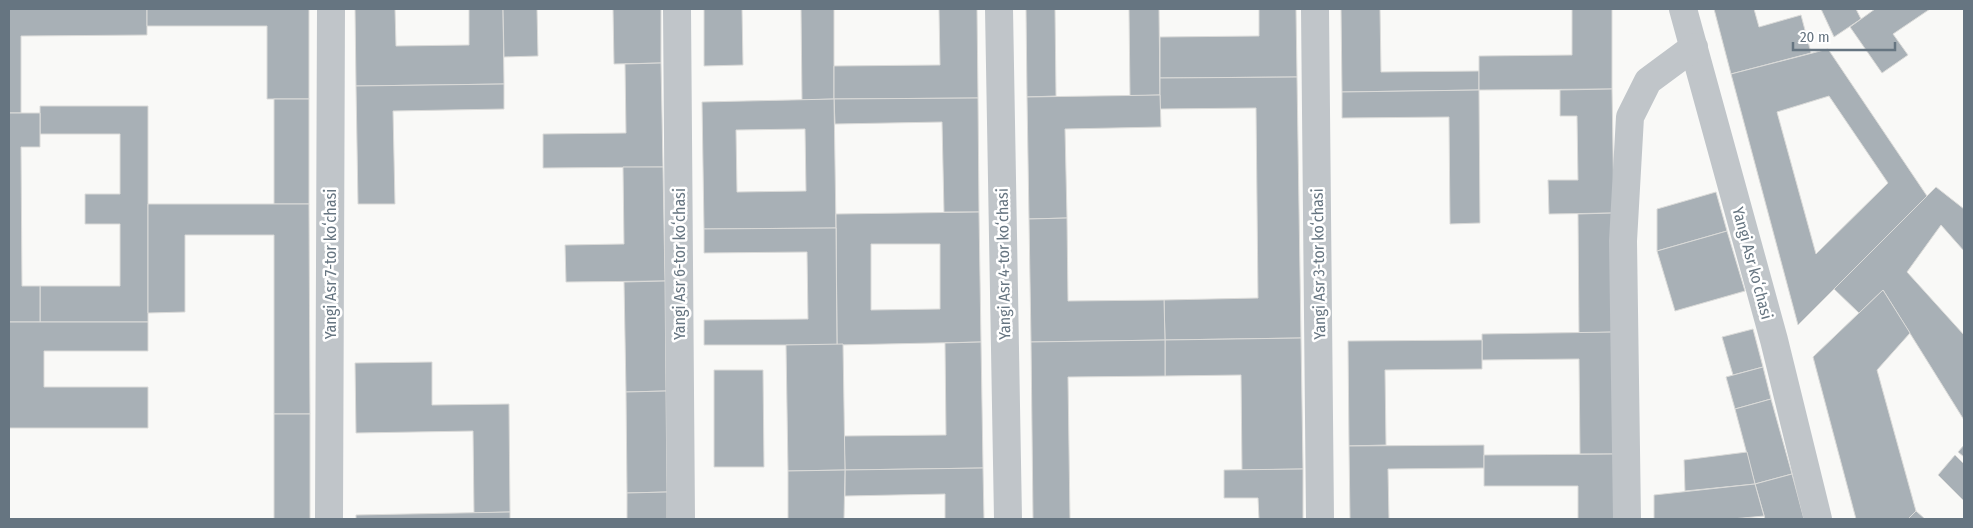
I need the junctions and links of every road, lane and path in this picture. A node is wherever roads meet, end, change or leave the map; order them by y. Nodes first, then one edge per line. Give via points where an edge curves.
1 (331, 9) edge
2 (678, 9) edge
3 (999, 9) edge
4 (1315, 9) edge
5 (1683, 9) edge
6 (1694, 47) junction
7 (329, 519) edge
8 (681, 519) edge
9 (1008, 519) edge
10 (1320, 519) edge
11 (1627, 519) edge
12 (1818, 519) edge

1 - 7 street, Yangi Asr 7-tor koʻchasi
2 - 8 street, Yangi Asr 6-tor koʻchasi
3 - 9 street, Yangi Asr 4-tor koʻchasi
4 - 10 street, Yangi Asr 3-tor koʻchasi
5 - 6 street, Yangi Asr koʻchasi
6 - 11 street via 1648,81 1630,117 1623,240
6 - 12 street, Yangi Asr koʻchasi via 1774,340

